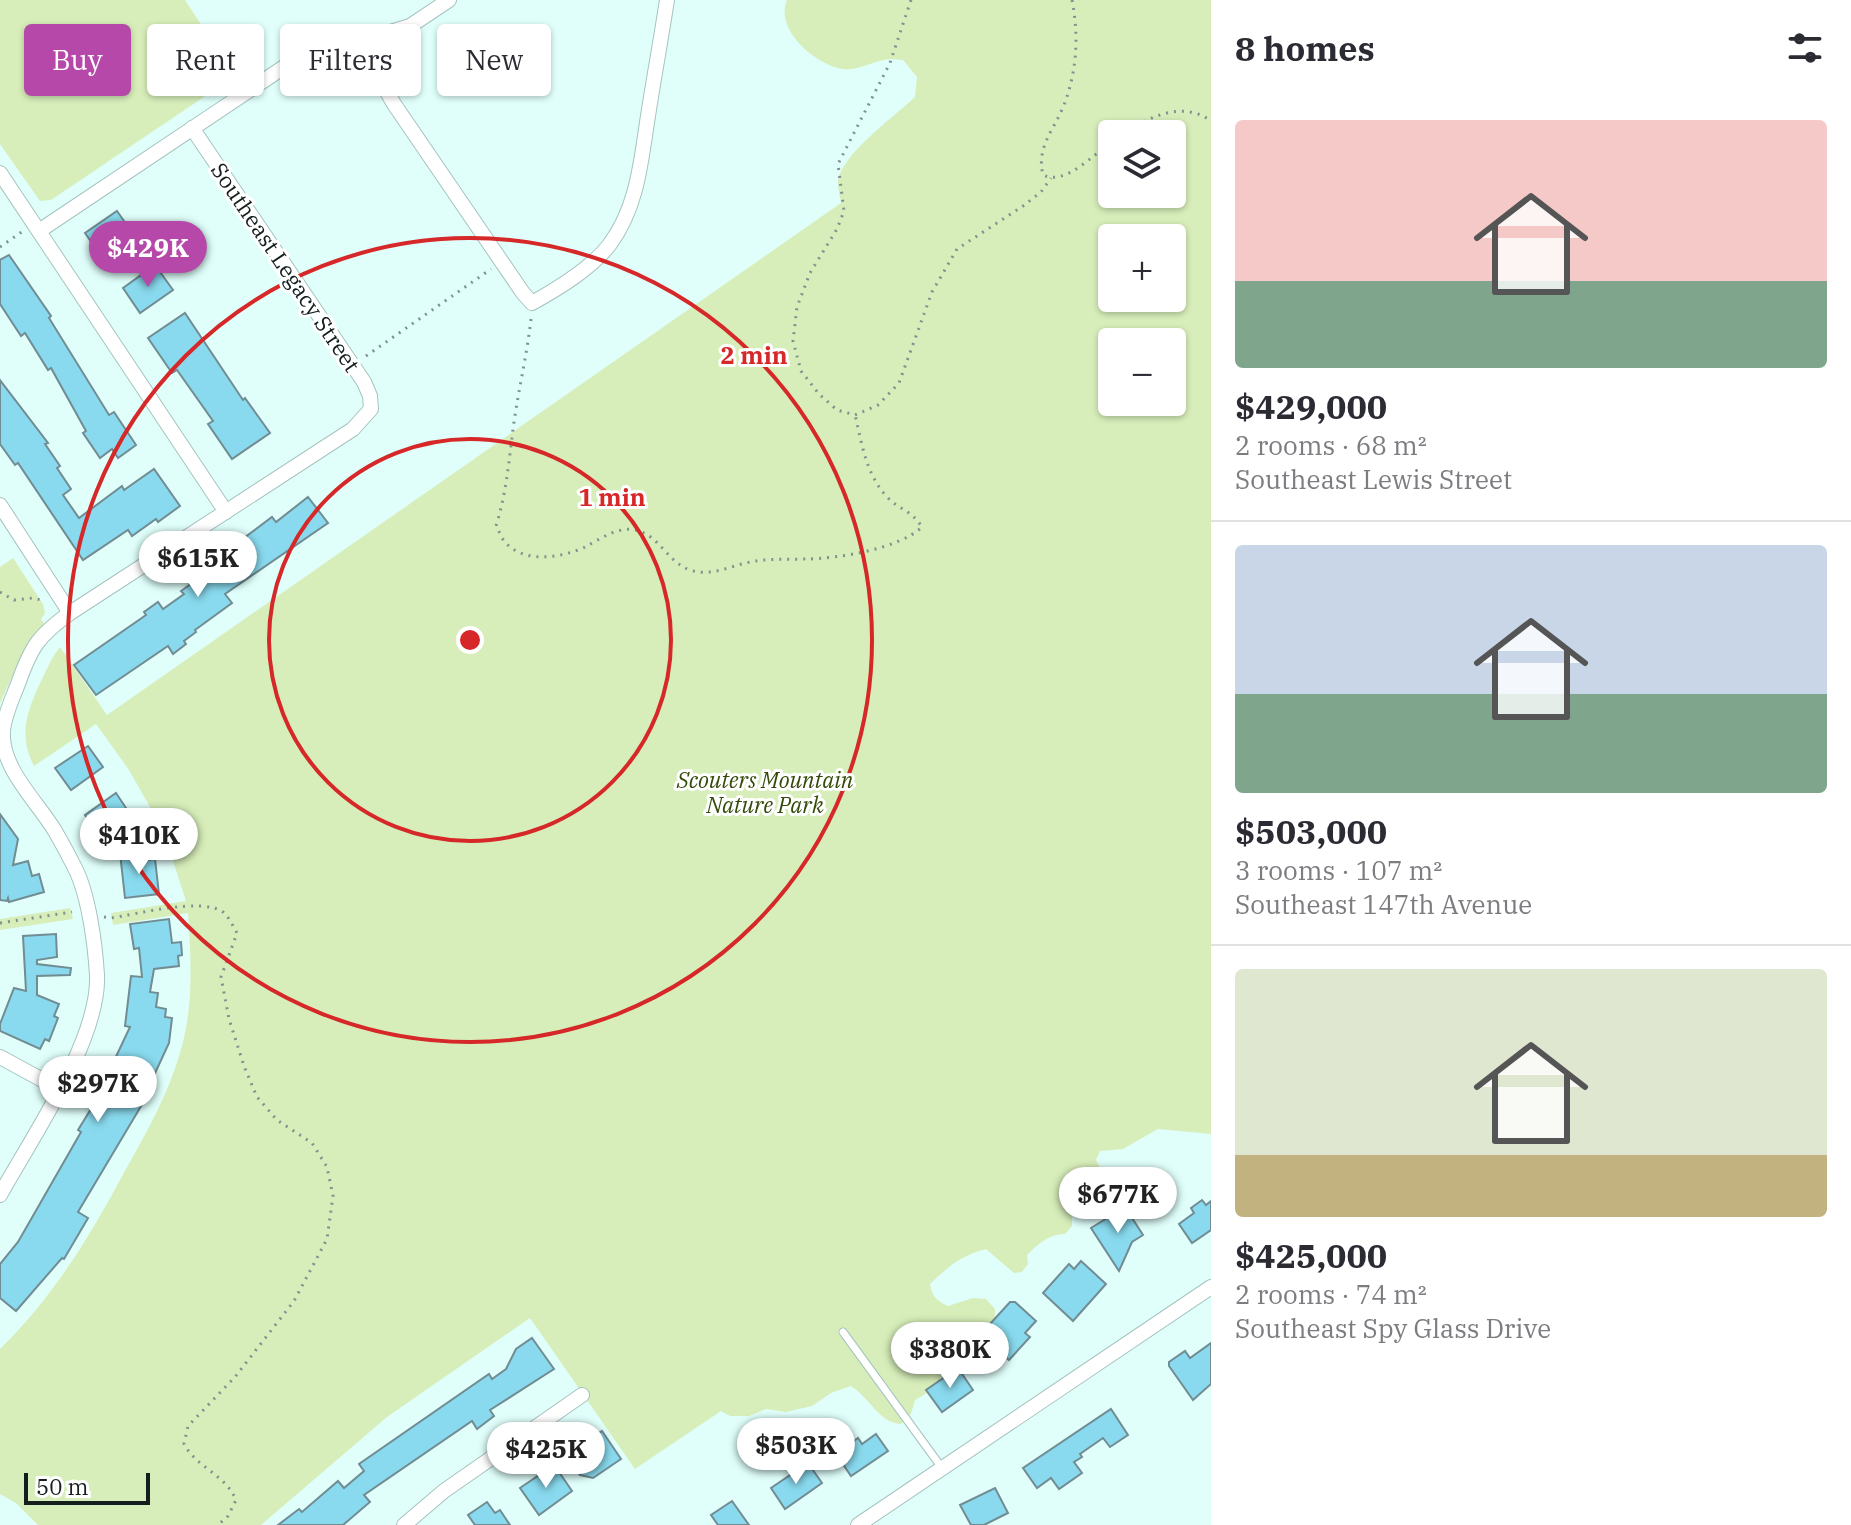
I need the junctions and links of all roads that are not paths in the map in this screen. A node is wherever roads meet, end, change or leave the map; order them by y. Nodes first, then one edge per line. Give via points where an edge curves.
1 (449, 0) edge
2 (667, 0) edge
3 (413, 24) edge
4 (280, 70) edge
5 (389, 96) edge
6 (192, 128) junction
7 (0, 173) edge
8 (37, 227) junction
9 (0, 505) edge
10 (226, 512) junction
11 (70, 613) junction
12 (0, 1057) edge
13 (59, 1089) junction
14 (0, 1195) edge
15 (1211, 1287) edge
16 (843, 1332) dead end
17 (582, 1395) dead end
18 (942, 1468) junction
19 (404, 1525) edge
20 (858, 1525) edge

1 - 3 street
2 - 5 street via 637,189 626,219 597,258 532,303
4 - 6 street
6 - 8 street
6 - 10 street, Southeast Legacy Street via 370,396 371,409 353,429
7 - 8 street
8 - 10 street
9 - 11 street
10 - 11 street
11 - 13 street via 30,651 3,732 15,773 77,871 89,915 97,977 92,1013
12 - 13 street
13 - 14 street
15 - 18 street
16 - 18 lane
17 - 19 street
18 - 20 street

